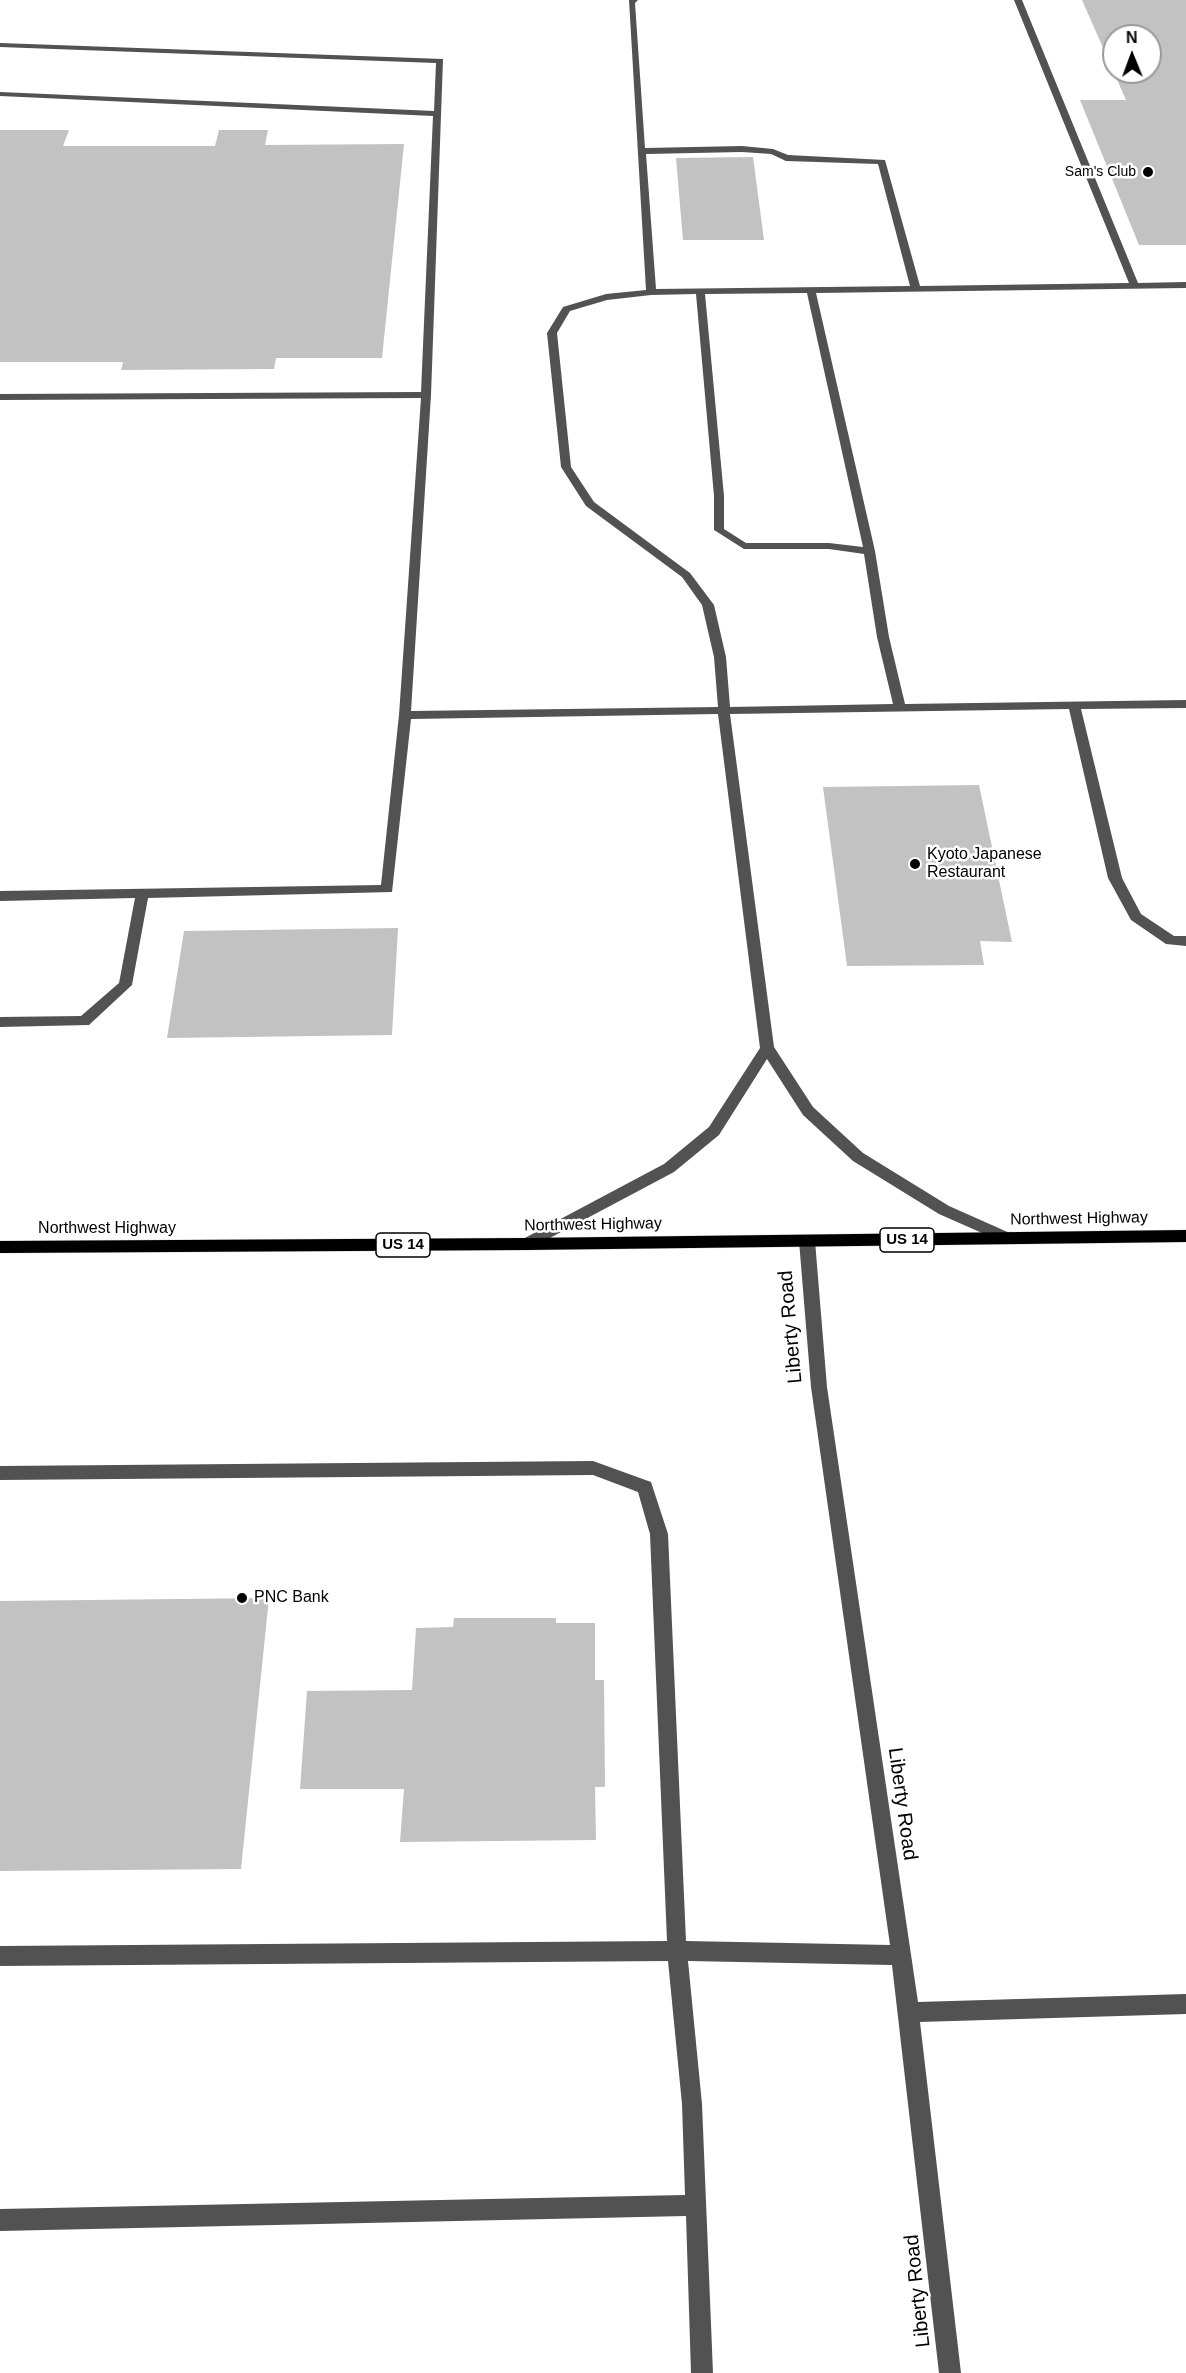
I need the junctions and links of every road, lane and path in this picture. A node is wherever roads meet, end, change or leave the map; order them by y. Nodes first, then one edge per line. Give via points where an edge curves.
1 (634, 0) edge
2 (1018, 0) edge
3 (0, 45) edge
4 (0, 94) edge
5 (438, 114) junction
6 (641, 151) junction
7 (1186, 285) edge
8 (1136, 286) junction
9 (916, 289) junction
10 (811, 290) junction
11 (700, 291) junction
12 (651, 292) junction
13 (426, 395) junction
14 (0, 397) edge
15 (869, 551) junction
16 (1186, 704) edge
17 (1074, 706) junction
18 (900, 709) junction
19 (724, 712) junction
20 (405, 715) junction
21 (142, 894) junction
22 (0, 896) edge
23 (1186, 941) edge
24 (0, 1022) edge
25 (767, 1048) junction
26 (1186, 1236) edge
27 (1007, 1238) junction
28 (807, 1241) junction
29 (526, 1244) junction
30 (0, 1247) edge
31 (0, 1473) edge
32 (677, 1951) junction
33 (901, 1954) junction
34 (0, 1956) edge
35 (1186, 2004) edge
36 (909, 2012) junction
37 (696, 2205) junction
38 (0, 2220) edge
39 (702, 2373) edge
40 (950, 2373) edge

1 - 6 lane via 631,2
2 - 8 lane
3 - 5 lane via 440,61
4 - 5 lane
5 - 13 lane
6 - 9 lane via 742,149 773,152 786,158 882,162
6 - 12 lane
7 - 8 lane
8 - 9 lane
9 - 10 lane
10 - 11 lane
10 - 15 lane
11 - 12 lane
11 - 15 lane via 719,530 744,546 829,546
12 - 19 lane via 606,297 566,309 552,333 566,467 590,504 686,575 708,605 720,657
13 - 14 lane
13 - 20 lane
15 - 18 lane
16 - 17 lane
17 - 18 lane
17 - 23 lane via 1115,878 1136,916 1171,941
18 - 19 lane
19 - 20 lane
19 - 25 lane
20 - 21 lane via 387,889
21 - 22 lane
21 - 24 lane via 125,985 84,1021
25 - 27 lane via 808,1111 858,1157 944,1210
25 - 29 lane via 714,1131 669,1168
26 - 27 main road, Northwest Highway / US 14
27 - 28 main road, Northwest Highway / US 14
28 - 29 main road, Northwest Highway / US 14
28 - 33 lane, Liberty Road via 819,1387
29 - 30 main road, Northwest Highway / US 14
31 - 32 lane via 593,1468 645,1486 659,1534
32 - 33 lane
32 - 34 lane
32 - 37 lane via 692,2104
33 - 36 lane, Liberty Road
35 - 36 lane
36 - 40 lane, Liberty Road
37 - 38 lane
37 - 39 lane

